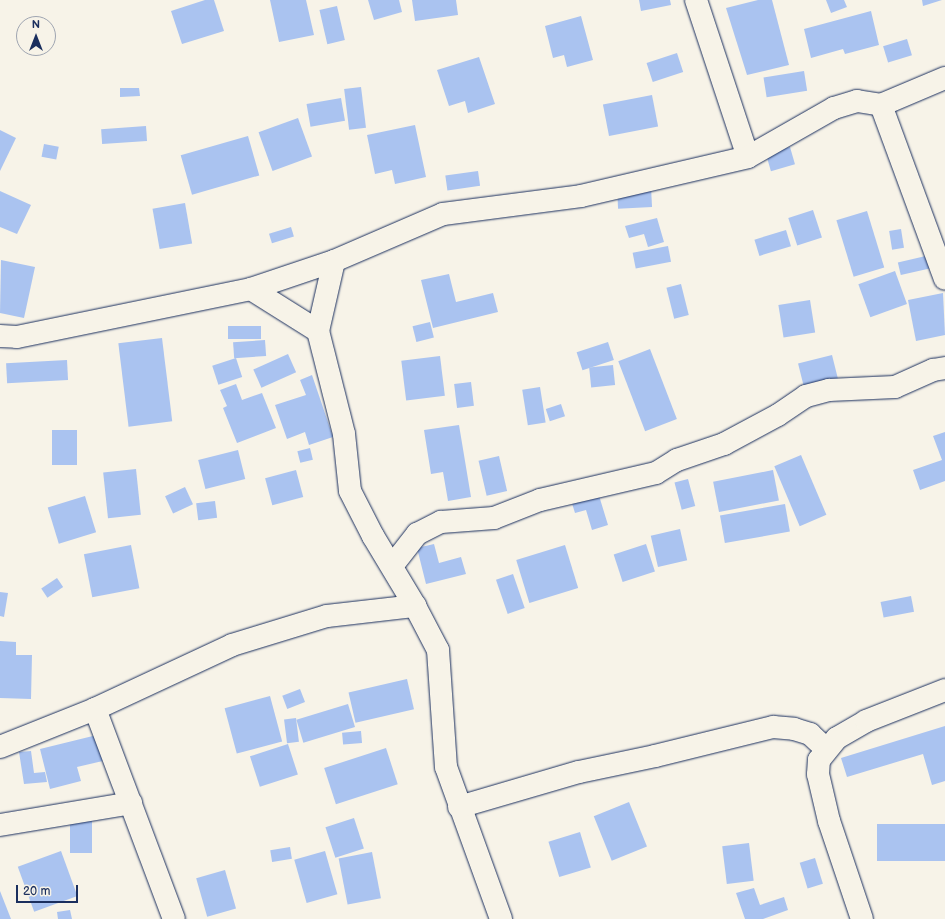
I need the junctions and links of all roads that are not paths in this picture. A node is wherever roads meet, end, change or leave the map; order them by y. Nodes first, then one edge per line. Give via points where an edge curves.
1 (696, 0) edge
2 (945, 78) edge
3 (881, 105) junction
4 (748, 157) junction
5 (334, 261) junction
6 (945, 279) edge
7 (251, 288) junction
8 (318, 331) junction
9 (0, 336) edge
10 (945, 368) edge
11 (392, 566) junction
12 (415, 606) junction
13 (945, 690) edge
14 (96, 709) junction
15 (0, 747) edge
16 (826, 749) junction
17 (131, 803) junction
18 (459, 807) junction
19 (0, 825) edge
20 (174, 919) edge
21 (501, 919) edge
22 (862, 919) edge

1 - 4 street
2 - 3 street
3 - 4 street via 857,101 834,108
3 - 6 street
4 - 5 street via 581,196 443,214
5 - 7 street
5 - 8 street
7 - 8 street
7 - 9 street via 17,337
8 - 11 street via 344,434 350,491 372,536
10 - 11 street via 933,370 895,387 829,390 806,396 778,415 724,444 677,460 656,473 540,500 494,518 441,522 417,534
11 - 12 street
12 - 14 street via 327,616 232,646
12 - 18 street via 438,650 446,767
13 - 16 street via 866,721 837,738
14 - 15 street
14 - 17 street
16 - 18 street via 810,734 773,727 579,772
16 - 22 street via 819,760 818,774 829,821
17 - 19 street
17 - 20 street
18 - 21 street

